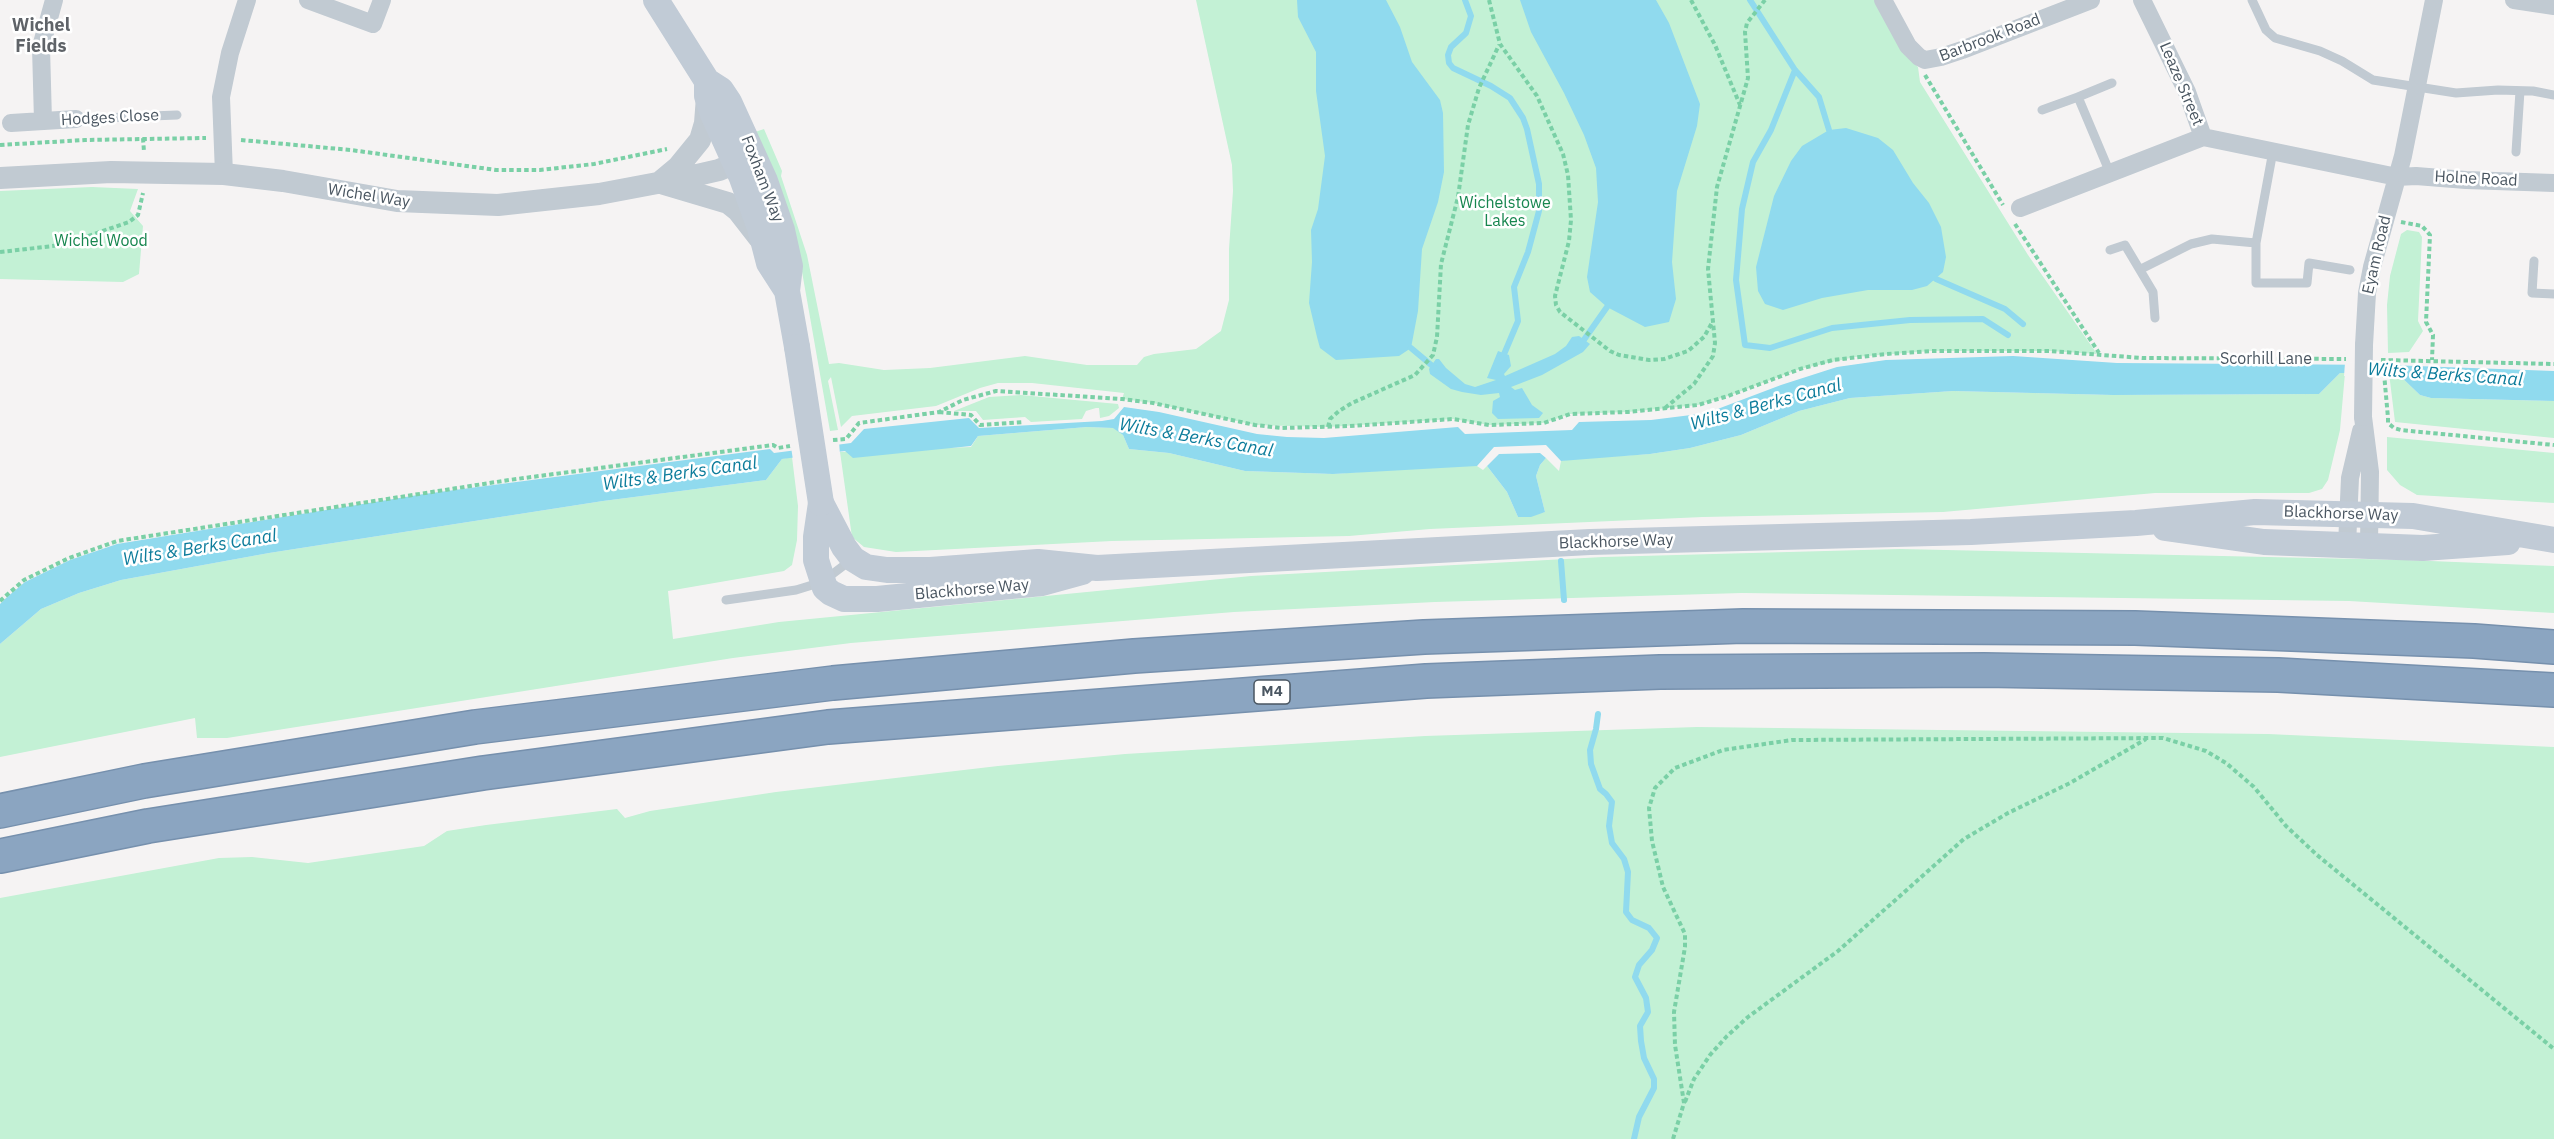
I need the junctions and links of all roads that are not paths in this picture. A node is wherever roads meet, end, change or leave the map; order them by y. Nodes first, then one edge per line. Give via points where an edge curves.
1 (54, 0) edge
2 (248, 0) edge
3 (308, 0) edge
4 (382, 0) edge
5 (656, 0) edge
6 (1883, 0) edge
7 (2091, 0) edge
8 (2142, 0) edge
9 (2252, 0) edge
10 (2434, 0) edge
11 (2514, 0) edge
12 (2554, 6) edge
13 (2112, 83) dead end
14 (2417, 87) junction
15 (707, 88) junction
16 (2520, 91) junction
17 (2554, 96) edge
18 (2078, 97) junction
19 (2043, 110) dead end
20 (177, 115) dead end
21 (75, 119) joint
22 (43, 121) junction
23 (5, 123) edge
24 (2203, 137) junction
25 (2273, 151) junction
26 (2516, 152) dead end
27 (745, 159) junction
28 (2110, 173) junction
29 (224, 174) junction
30 (2397, 177) junction
31 (0, 178) edge
32 (659, 183) junction
33 (2554, 183) edge
34 (2020, 208) dead end
35 (2256, 243) junction
36 (764, 244) junction
37 (2110, 250) dead end
38 (2534, 261) dead end
39 (2141, 269) junction
40 (2350, 270) dead end
41 (787, 291) junction
42 (2554, 294) edge
43 (2155, 318) dead end
44 (821, 503) junction
45 (2359, 514) junction
46 (2136, 523) junction
47 (2549, 540) edge
48 (2358, 545) junction
49 (863, 564) junction
50 (1097, 568) junction
51 (822, 582) junction
52 (726, 600) dead end
53 (2554, 647) edge
54 (2554, 690) edge
55 (0, 811) edge
56 (0, 856) edge

1 - 22 street, Hodges Close via 41,47
2 - 29 street via 230,53 221,97
3 - 4 street via 373,24
5 - 15 main road, Foxham Way
6 - 7 street, Barbrook Road via 1908,46 1925,60 1962,50
8 - 24 street, Leaze Street via 2187,92
9 - 14 lane via 2266,30 2275,38 2320,51 2373,80
10 - 14 street, Eyam Road
11 - 12 street
13 - 18 lane
14 - 16 lane via 2456,93
14 - 30 street, Eyam Road
15 - 27 main road, Foxham Way via 721,90 729,102
15 - 32 street via 700,140
16 - 17 lane
16 - 26 lane
18 - 19 lane
18 - 28 lane
20 - 21 lane, Hodges Close
21 - 22 street, Hodges Close
22 - 23 street, Hodges Close
24 - 25 street, Leaze Street
24 - 28 street
25 - 30 street, Leaze Street
25 - 35 lane
27 - 32 street, Wichel Way via 719,170
27 - 36 main road, Foxham Way
27 - 41 main road, Foxham Way via 785,240 790,266
28 - 34 street
29 - 31 street, Wichel Way via 146,172
29 - 32 street, Wichel Way via 397,201 459,206 554,200
30 - 33 street, Holne Road
30 - 45 street, Eyam Road, bridge via 2367,293 2369,352 2363,422 2350,478
32 - 36 street via 728,203
35 - 39 lane via 2212,239 2191,244
35 - 40 lane via 2256,283 2307,283 2309,263
36 - 41 main road, Foxham Way via 769,263
37 - 39 lane via 2125,245
38 - 42 lane via 2532,293
39 - 43 lane via 2153,292
41 - 44 main road, Foxham Way, bridge
44 - 49 main road, Foxham Way via 844,547
44 - 51 main road, Foxham Way via 816,560
45 - 46 main road, Blackhorse Way via 2230,512
45 - 47 main road, Blackhorse Way via 2425,518
45 - 48 street, Eyam Road
46 - 48 main road, Blackhorse Way via 2247,541
46 - 50 main road, Blackhorse Way via 1979,532 1579,543
47 - 48 main road, Blackhorse Way via 2423,548
49 - 50 main road, Blackhorse Way via 930,570 1038,562
49 - 51 lane
50 - 51 main road, Blackhorse Way via 1042,583 877,599 844,599 831,593
51 - 52 lane via 796,590
53 - 55 highway via 2135,628 1743,626 1424,637 1134,656 832,683 475,727 144,782
54 - 56 highway, M4 via 2278,675 1984,670 1660,672 1426,681 828,727 483,773 148,826

